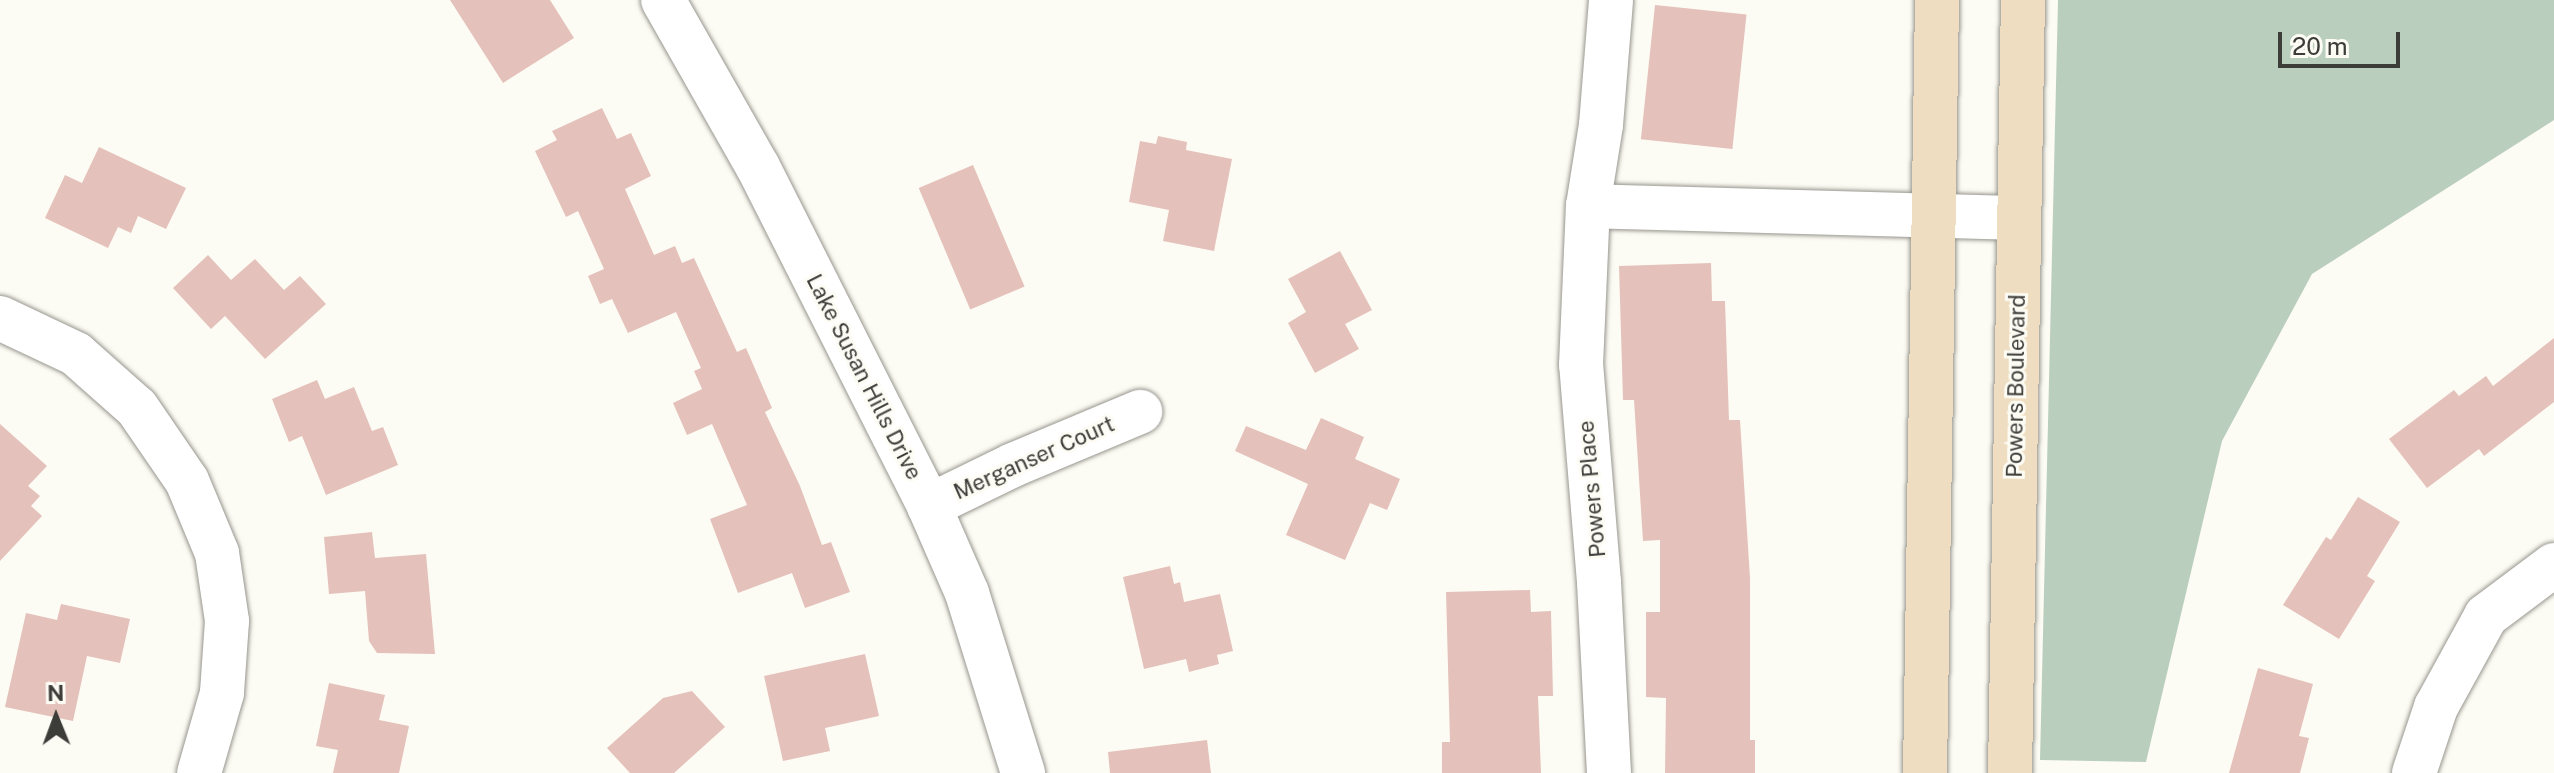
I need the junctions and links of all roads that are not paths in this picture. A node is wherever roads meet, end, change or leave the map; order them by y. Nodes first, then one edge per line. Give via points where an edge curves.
1 (663, 0) edge
2 (1611, 0) edge
3 (1937, 0) edge
4 (2023, 0) edge
5 (1588, 206) junction
6 (1936, 218) junction
7 (2018, 218) junction
8 (0, 318) edge
9 (1140, 412) dead end
10 (929, 506) junction
11 (2554, 565) edge
12 (199, 773) edge
13 (1023, 773) edge
14 (1609, 773) edge
15 (1925, 773) edge
16 (2010, 773) edge
17 (2414, 773) edge

1 - 10 street, Lake Susan Hills Drive via 758,167
2 - 5 street, Powers Place
3 - 6 main road
4 - 7 main road, Powers Boulevard
5 - 6 street
5 - 14 street, Powers Place via 1581,365
6 - 7 street
6 - 15 main road
7 - 16 main road, Powers Boulevard
8 - 12 street via 76,354 137,408 187,481 217,553 227,621 222,693
9 - 10 street, Merganser Court
10 - 13 street, Lake Susan Hills Drive via 967,593
11 - 17 street via 2486,616 2436,707

